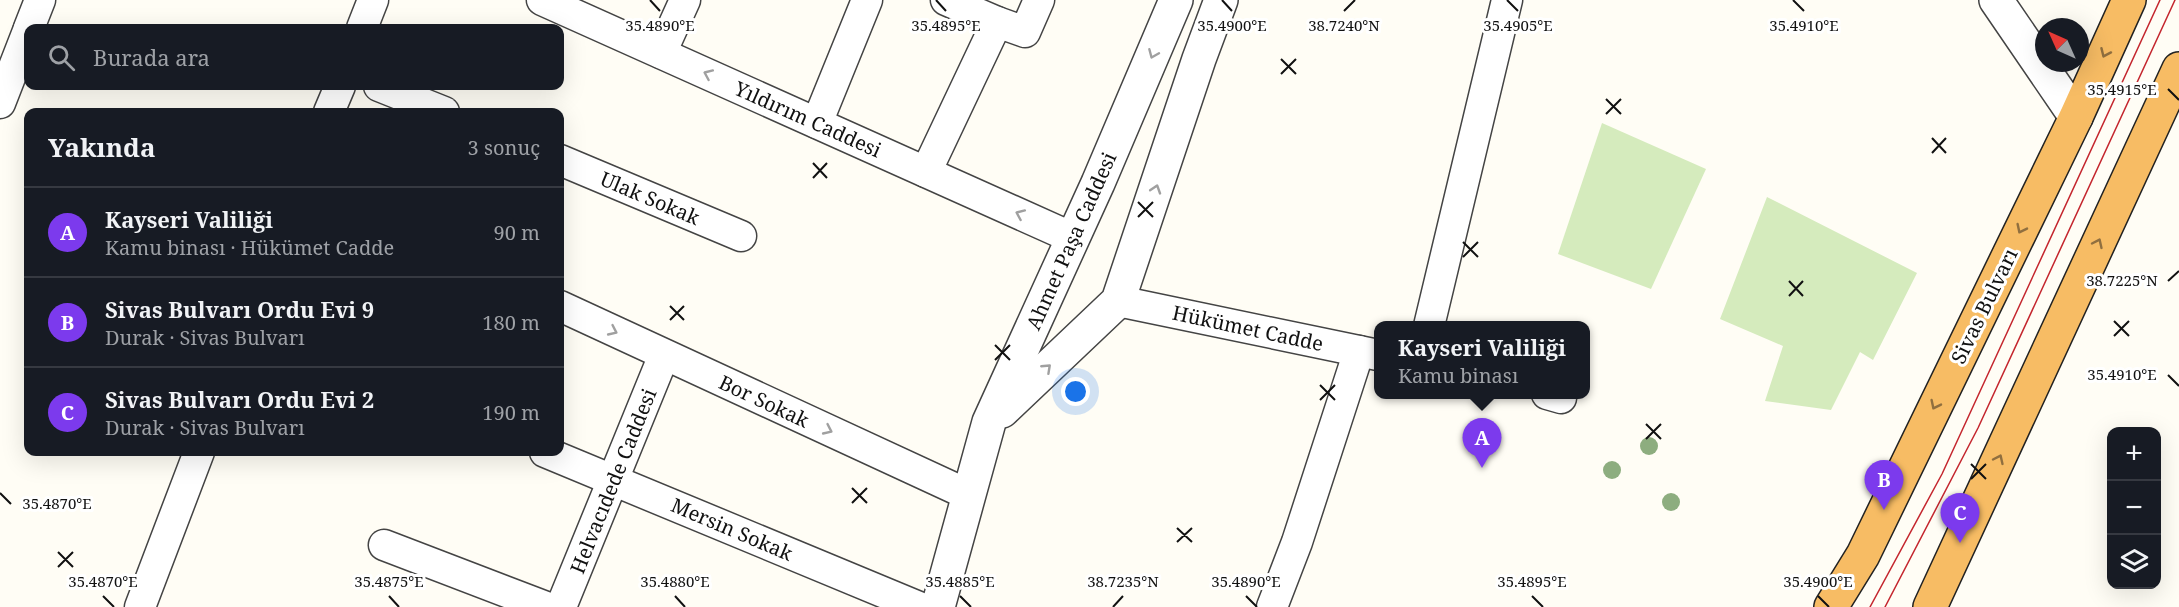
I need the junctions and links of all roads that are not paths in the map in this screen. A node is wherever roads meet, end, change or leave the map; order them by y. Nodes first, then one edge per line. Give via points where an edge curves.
1 (40, 0) edge
2 (373, 0) edge
3 (542, 0) edge
4 (685, 0) edge
5 (867, 0) edge
6 (946, 0) edge
7 (1039, 0) edge
8 (1176, 0) edge
9 (1221, 0) edge
10 (1507, 0) edge
11 (1996, 0) edge
12 (2129, 0) edge
13 (997, 22) junction
14 (31, 24) edge
15 (364, 24) edge
16 (24, 42) edge
17 (661, 53) junction
18 (2178, 76) edge
19 (338, 90) edge
20 (389, 90) edge
21 (0, 103) edge
22 (331, 108) edge
23 (434, 108) edge
24 (2076, 117) junction
25 (816, 123) junction
26 (564, 162) edge
27 (926, 172) junction
28 (741, 236) dead end
29 (1073, 238) junction
30 (1118, 301) junction
31 (564, 308) edge
32 (1430, 321) edge
33 (1369, 353) edge
34 (664, 355) junction
35 (989, 422) junction
36 (197, 456) edge
37 (555, 456) edge
38 (613, 480) junction
39 (969, 495) junction
40 (384, 544) dead end
41 (140, 607) edge
42 (546, 607) edge
43 (561, 607) edge
44 (919, 607) edge
45 (938, 607) edge
46 (1272, 607) edge
47 (1831, 607) edge
48 (1930, 607) edge

1 - 14 street
2 - 15 street
3 - 17 street, Yıldırım Caddesi
4 - 17 street
5 - 25 street
6 - 13 street
7 - 13 street via 1025,32
8 -> 29 street, Ahmet Paşa Caddesi
30 -> 9 street, Ahmet Paşa Caddesi
10 - 32 street
11 - 24 street
12 -> 24 highway, Sivas Bulvarı
13 - 27 street
16 - 21 street
25 -> 17 street, Yıldırım Caddesi
48 -> 18 highway
19 - 22 street
20 - 23 street
24 -> 47 highway, Sivas Bulvarı via 1863,555
25 - 27 street, Yıldırım Caddesi
26 - 28 street, Ulak Sokak
29 -> 27 street, Yıldırım Caddesi
29 - 35 street, Ahmet Paşa Caddesi
30 - 33 street, Hükümet Cadde
35 -> 30 street, Ahmet Paşa Caddesi
31 -> 34 street, Bor Sokak
33 - 46 street
34 - 38 street, Helvacıdede Caddesi
34 -> 39 street, Bor Sokak
35 - 39 street
36 - 41 street
37 - 38 street, Mersin Sokak
38 - 43 street, Helvacıdede Caddesi
38 - 44 street, Mersin Sokak
39 - 45 street
40 - 42 street

